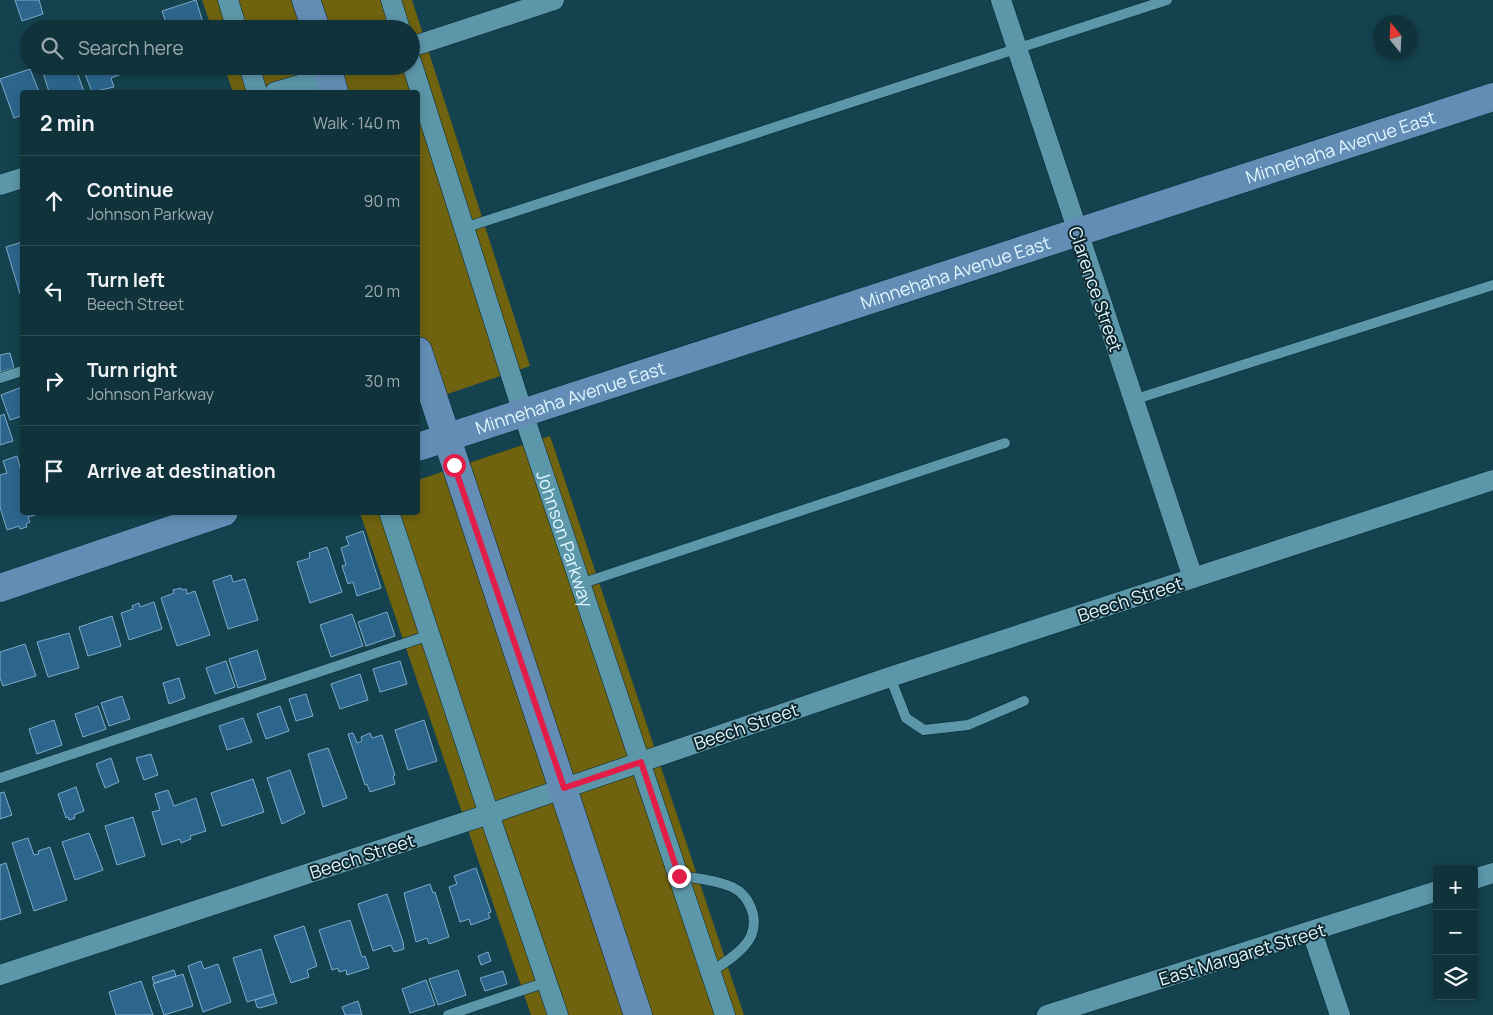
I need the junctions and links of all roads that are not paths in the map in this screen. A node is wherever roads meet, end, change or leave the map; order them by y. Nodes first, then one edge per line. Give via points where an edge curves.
1 (228, 0) edge
2 (306, 0) edge
3 (391, 0) edge
4 (554, 0) edge
5 (1001, 0) edge
6 (1167, 0) edge
7 (234, 20) edge
8 (313, 20) edge
9 (397, 20) edge
10 (420, 44) edge
11 (1017, 49) junction
12 (252, 75) edge
13 (415, 75) edge
14 (330, 78) edge
15 (256, 90) edge
16 (284, 90) edge
17 (1493, 97) edge
18 (20, 179) edge
19 (0, 185) edge
20 (464, 228) junction
21 (1077, 232) junction
22 (1493, 285) edge
23 (420, 357) edge
24 (20, 372) edge
25 (0, 378) edge
26 (1133, 400) junction
27 (523, 413) junction
28 (446, 438) junction
29 (1005, 443) dead end
30 (420, 446) edge
31 (1493, 480) edge
32 (215, 515) edge
33 (390, 515) edge
34 (1193, 578) junction
35 (580, 584) junction
36 (0, 588) edge
37 (430, 635) junction
38 (890, 677) junction
39 (1024, 701) dead end
40 (641, 762) junction
41 (0, 778) edge
42 (564, 788) junction
43 (489, 814) junction
44 (1493, 873) edge
45 (679, 876) junction
46 (1478, 878) edge
47 (1433, 892) edge
48 (1312, 932) junction
49 (711, 972) junction
50 (0, 975) edge
51 (547, 982) junction
52 (448, 1015) edge
53 (558, 1015) edge
54 (638, 1015) edge
55 (725, 1015) edge
56 (1048, 1015) edge
57 (1340, 1015) edge

1 - 7 street
2 - 8 main road
3 - 9 street
4 - 10 street
5 - 11 street, Clarence Street
6 - 11 lane
11 - 20 lane
11 - 21 street, Clarence Street
12 - 15 street
13 - 20 street, Johnson Parkway
14 - 16 street
17 - 21 main road, Minnehaha Avenue East
18 - 19 street
20 - 27 street, Johnson Parkway
21 - 26 street, Clarence Street
21 - 27 main road, Minnehaha Avenue East
22 - 26 lane
23 - 28 main road
24 - 25 lane
26 - 34 street, Clarence Street
27 - 28 main road, Minnehaha Avenue East
27 - 35 street, Johnson Parkway
28 - 30 main road, Minnehaha Avenue East
28 - 42 main road
29 - 35 lane
31 - 34 street, Beech Street
32 - 36 main road
33 - 37 street
34 - 38 street, Beech Street
35 - 40 street, Johnson Parkway
37 - 41 lane
37 - 43 street
38 - 39 lane via 906,718 924,730 968,725
38 - 40 street, Beech Street
40 - 42 street, Beech Street
40 - 45 street, Johnson Parkway
42 - 43 street, Beech Street
42 - 54 main road
43 - 50 street, Beech Street
43 - 51 street
44 - 46 street
45 - 49 street, Johnson Parkway
45 - 49 lane via 732,887 745,896 752,908 751,936
47 - 48 street, East Margaret Street
48 - 56 street, East Margaret Street
48 - 57 street
49 - 55 street, Johnson Parkway
51 - 52 lane
51 - 53 street

